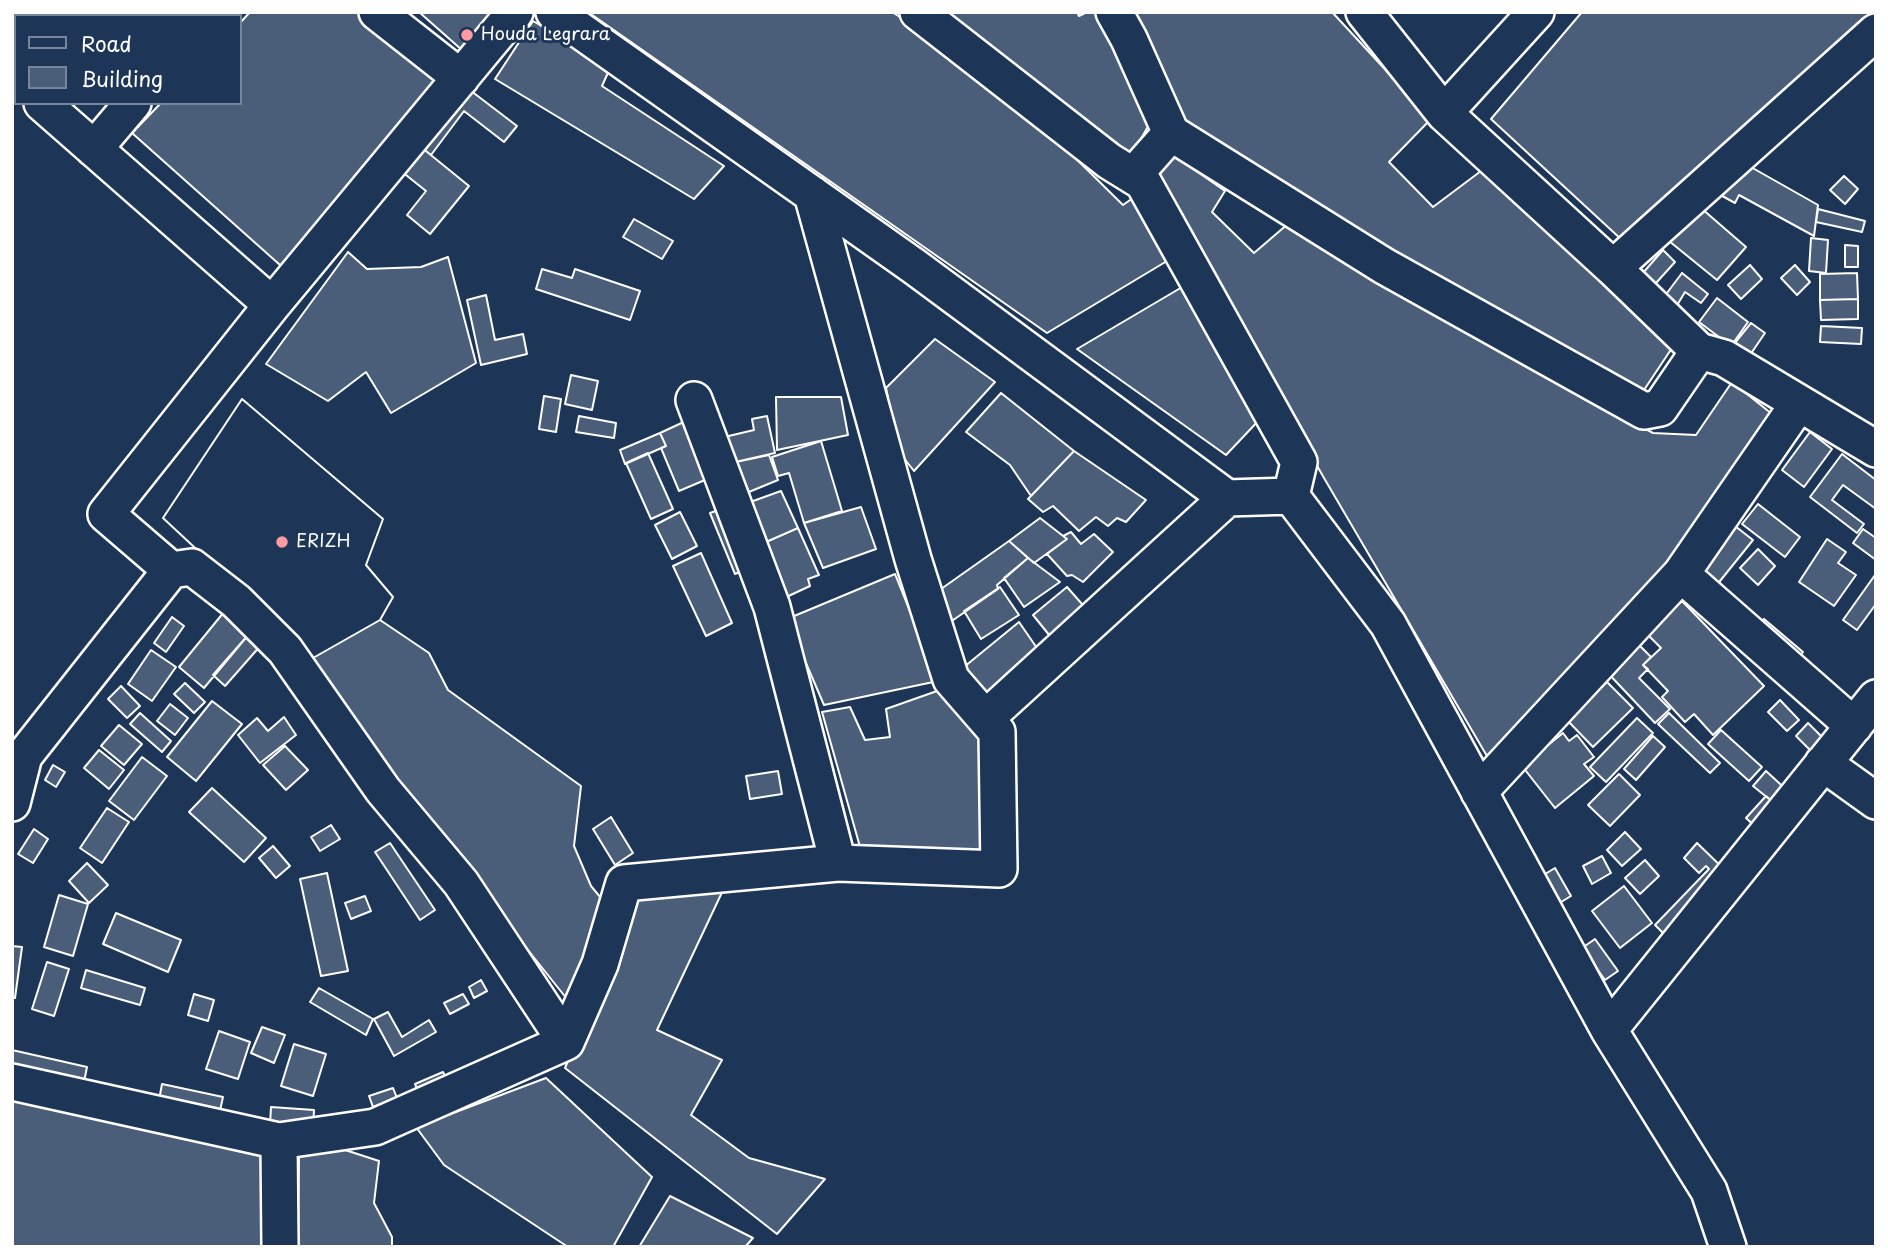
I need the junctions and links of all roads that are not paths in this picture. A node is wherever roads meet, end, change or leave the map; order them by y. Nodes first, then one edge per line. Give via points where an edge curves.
1 (377, 12) edge
2 (515, 12) edge
3 (554, 12) edge
4 (918, 12) edge
5 (1114, 12) edge
6 (1364, 12) edge
7 (1536, 12) edge
8 (1876, 32) edge
9 (461, 78) junction
10 (44, 105) edge
11 (132, 105) edge
12 (1444, 113) junction
13 (1171, 133) junction
14 (94, 149) junction
15 (1133, 176) junction
16 (812, 194) junction
17 (1613, 268) junction
18 (272, 305) junction
19 (1699, 351) junction
20 (694, 400) dead end
21 (1799, 403) junction
22 (1876, 449) edge
23 (1291, 496) junction
24 (1227, 498) junction
25 (171, 570) junction
26 (1681, 574) junction
27 (1876, 698) edge
28 (986, 718) junction
29 (1854, 726) junction
30 (1823, 764) junction
31 (1479, 792) junction
32 (1876, 801) edge
33 (12, 803) edge
34 (838, 863) junction
35 (1609, 1030) junction
36 (566, 1042) junction
37 (12, 1082) edge
38 (279, 1141) junction
39 (280, 1247) edge
40 (1728, 1247) edge

1 - 9 street
2 - 9 street
3 - 16 street
4 - 15 street
5 - 13 street
6 - 12 street
7 - 12 street
8 - 17 street
9 - 18 street
10 - 14 street
11 - 14 street
12 - 17 street
13 - 15 street
13 - 19 street via 1384,266 1644,411 1660,408
14 - 18 street
15 - 23 street via 1143,182 1299,462
16 - 24 street
16 - 28 street via 951,679
17 - 19 street
18 - 25 street via 106,514
19 - 21 street via 1724,358
20 - 34 street via 772,607
21 - 22 street
21 - 26 street
23 - 24 street
23 - 31 street via 1388,624
24 - 28 street
25 - 33 street via 24,756
25 - 36 street via 192,566 236,601 285,650 383,790 461,883
26 - 29 street
26 - 31 street
27 - 29 street
28 - 34 street via 997,732 999,869
29 - 30 street
30 - 32 street
30 - 35 street
31 - 35 street
34 - 36 street via 624,884 600,964
35 - 40 street via 1709,1191
36 - 38 street via 374,1127
37 - 38 street
38 - 39 street

